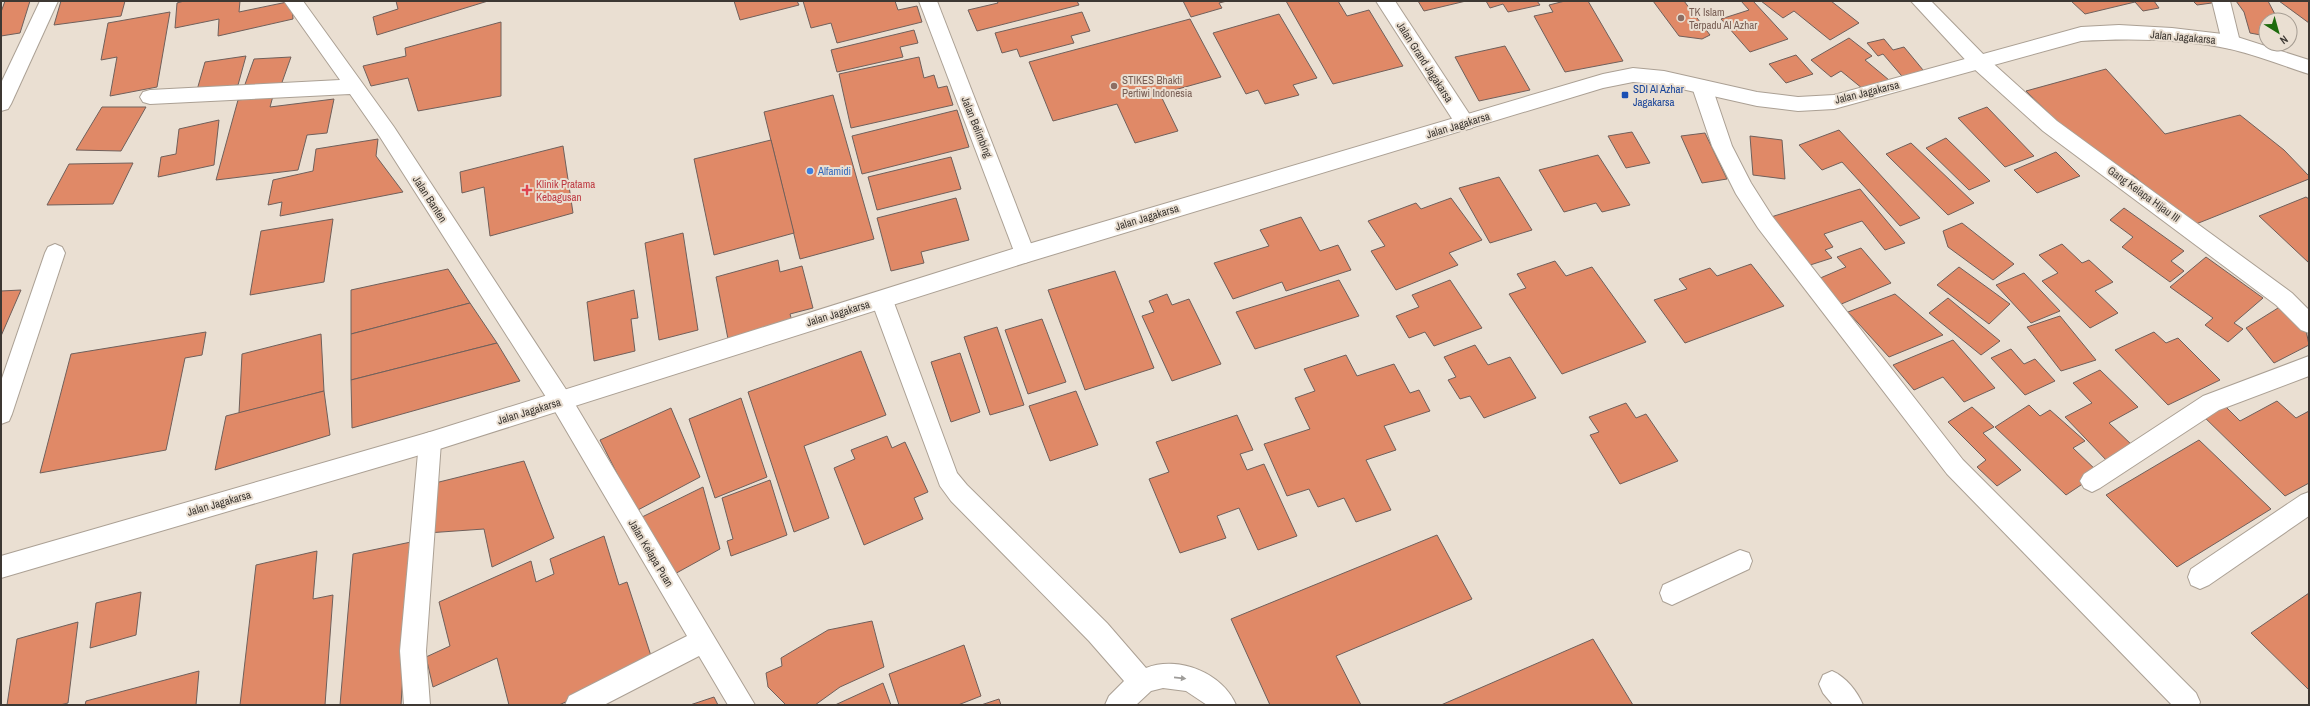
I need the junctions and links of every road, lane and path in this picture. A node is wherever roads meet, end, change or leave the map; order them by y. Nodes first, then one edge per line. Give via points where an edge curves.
1 (49, 1) edge
2 (293, 1) edge
3 (928, 1) edge
4 (1385, 1) edge
5 (1920, 1) edge
6 (2221, 1) edge
7 (2231, 42) junction
8 (1979, 62) junction
9 (2309, 67) edge
10 (354, 87) junction
11 (1702, 87) junction
12 (150, 97) dead end
13 (1, 104) edge
14 (1464, 123) junction
15 (55, 253) dead end
16 (1025, 254) junction
17 (882, 300) junction
18 (2309, 324) edge
19 (2309, 366) edge
20 (561, 401) junction
21 (1, 414) edge
22 (430, 442) junction
23 (2092, 481) dead end
24 (2309, 503) edge
25 (1740, 561) dead end
26 (1, 567) edge
27 (2200, 577) dead end
28 (1672, 593) dead end
29 (702, 641) junction
30 (1142, 683) junction
31 (1832, 684) dead end
32 (2187, 702) dead end
33 (417, 705) edge
34 (578, 705) edge
35 (742, 705) edge
36 (1118, 705) edge
37 (1223, 705) edge
38 (1850, 705) edge

1 - 13 street
2 - 10 street, Jalan Banten
3 - 16 street, Jalan Belimbing
4 - 14 street, Jalan Grand Jagakarsa
5 - 8 street, Gang Kelapa Hijau III
6 - 7 street
7 - 8 street, Jalan Jagakarsa via 2119,32 2081,34
7 - 9 street, Jalan Jagakarsa
8 - 11 street, Jalan Jagakarsa via 1834,102 1798,104 1757,99
8 - 18 street, Gang Kelapa Hijau III via 2050,126 2284,299
10 - 12 street
10 - 20 street, Jalan Banten via 387,132
11 - 14 street, Jalan Jagakarsa via 1664,78 1633,75 1602,81
11 - 32 street via 1722,146 1743,188 1765,222 1955,467
14 - 16 street, Jalan Jagakarsa
15 - 21 street
16 - 17 street, Jalan Jagakarsa
17 - 20 street, Jalan Jagakarsa
17 - 30 street via 948,479 959,494 1098,632
19 - 23 street via 2211,403
20 - 22 street, Jalan Jagakarsa
20 - 29 street, Jalan Kelapa Puan
22 - 26 street, Jalan Jagakarsa
22 - 33 street via 413,651
24 - 27 street
25 - 28 street
29 - 34 street
29 - 35 street, Jalan Kelapa Puan
30 - 36 street
30 -> 37 street via 1164,676 1192,679 1216,694
31 - 38 street

